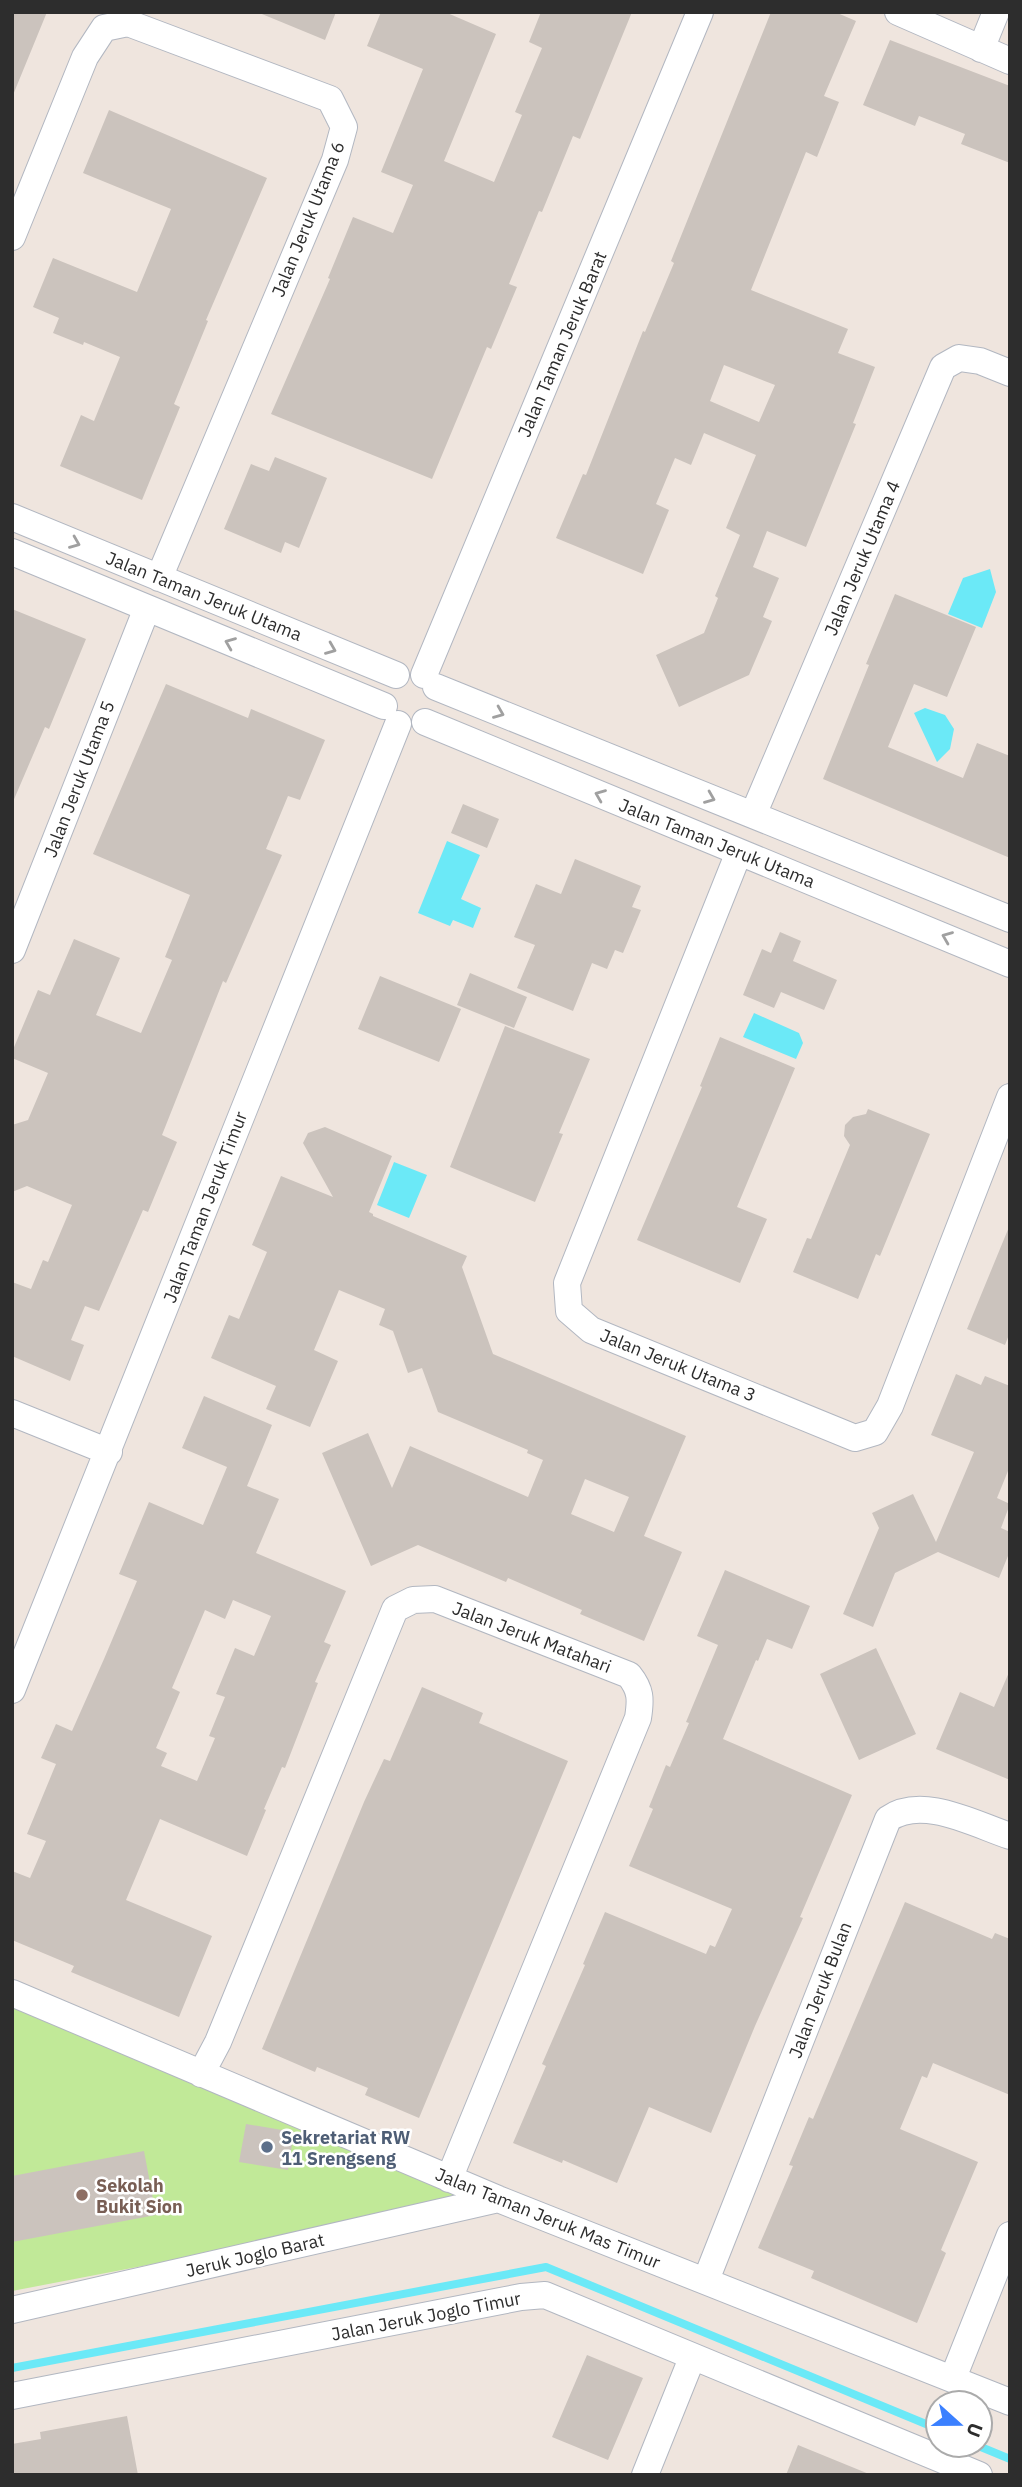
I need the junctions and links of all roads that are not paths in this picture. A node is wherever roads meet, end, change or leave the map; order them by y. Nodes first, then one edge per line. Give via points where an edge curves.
1 (700, 12) edge
2 (898, 12) edge
3 (996, 12) edge
4 (981, 49) junction
5 (1010, 61) edge
6 (12, 237) edge
7 (1010, 373) edge
8 (12, 517) edge
9 (12, 552) edge
10 (159, 578) junction
11 (147, 608) junction
12 (396, 676) junction
13 (430, 681) junction
14 (391, 715) junction
15 (425, 722) junction
16 (753, 816) junction
17 (739, 852) junction
18 (1010, 919) edge
19 (12, 950) edge
20 (1010, 964) edge
21 (1010, 1097) edge
22 (12, 1413) edge
23 (109, 1452) junction
24 (12, 1690) edge
25 (1010, 1836) edge
26 (12, 1993) edge
27 (201, 2074) junction
28 (449, 2179) junction
29 (498, 2199) junction
30 (1010, 2235) edge
31 (706, 2280) junction
32 (12, 2311) edge
33 (692, 2358) junction
34 (953, 2378) junction
35 (12, 2396) edge
36 (1010, 2402) edge
37 (645, 2475) edge
38 (979, 2475) edge

1 - 13 street, Jalan Taman Jeruk Barat
2 - 4 street
3 - 4 street
4 - 5 street
6 - 10 street, Jalan Jeruk Utama 6 via 85,57 104,28 128,23 330,99 344,127 335,160
7 - 16 street, Jalan Jeruk Utama 4 via 959,358 943,367
8 -> 10 street, Jalan Taman Jeruk Utama
9 - 11 street, Jalan Taman Jeruk Utama
10 -> 12 street, Jalan Taman Jeruk Utama
14 -> 11 street, Jalan Taman Jeruk Utama
11 - 19 street, Jalan Jeruk Utama 5
12 - 13 street via 405,671
12 - 14 street via 384,694
13 - 15 street via 438,696 437,707
13 -> 16 street
14 - 15 street via 417,726
14 - 23 street, Jalan Taman Jeruk Timur
17 -> 15 street, Jalan Taman Jeruk Utama
16 - 18 street
20 -> 17 street, Jalan Taman Jeruk Utama
17 - 21 street, Jalan Jeruk Utama 3 via 566,1283 569,1311 591,1330 855,1438 875,1433 890,1406
22 - 23 street
23 - 24 street, Jalan Taman Jeruk Timur
25 - 31 street, Jalan Jeruk Bulan via 929,1809 900,1811 888,1819
26 - 27 street, Jalan Taman Jeruk Mas Timur
27 - 28 street, Jalan Taman Jeruk Mas Timur
27 - 28 street, Jalan Jeruk Matahari via 395,1609 413,1600 435,1600 629,1675 642,1697 638,1718
28 - 29 street, Jalan Taman Jeruk Mas Timur
29 - 31 street, Jalan Taman Jeruk Mas Timur
29 - 32 street, Jeruk Joglo Barat
30 - 34 street
31 - 34 street, Jalan Taman Jeruk Mas Timur
33 - 35 street, Jalan Jeruk Joglo Timur via 552,2298 534,2295
33 - 37 street
33 - 38 street, Jalan Jeruk Joglo Timur
34 - 36 street, Jalan Taman Jeruk Mas Timur

